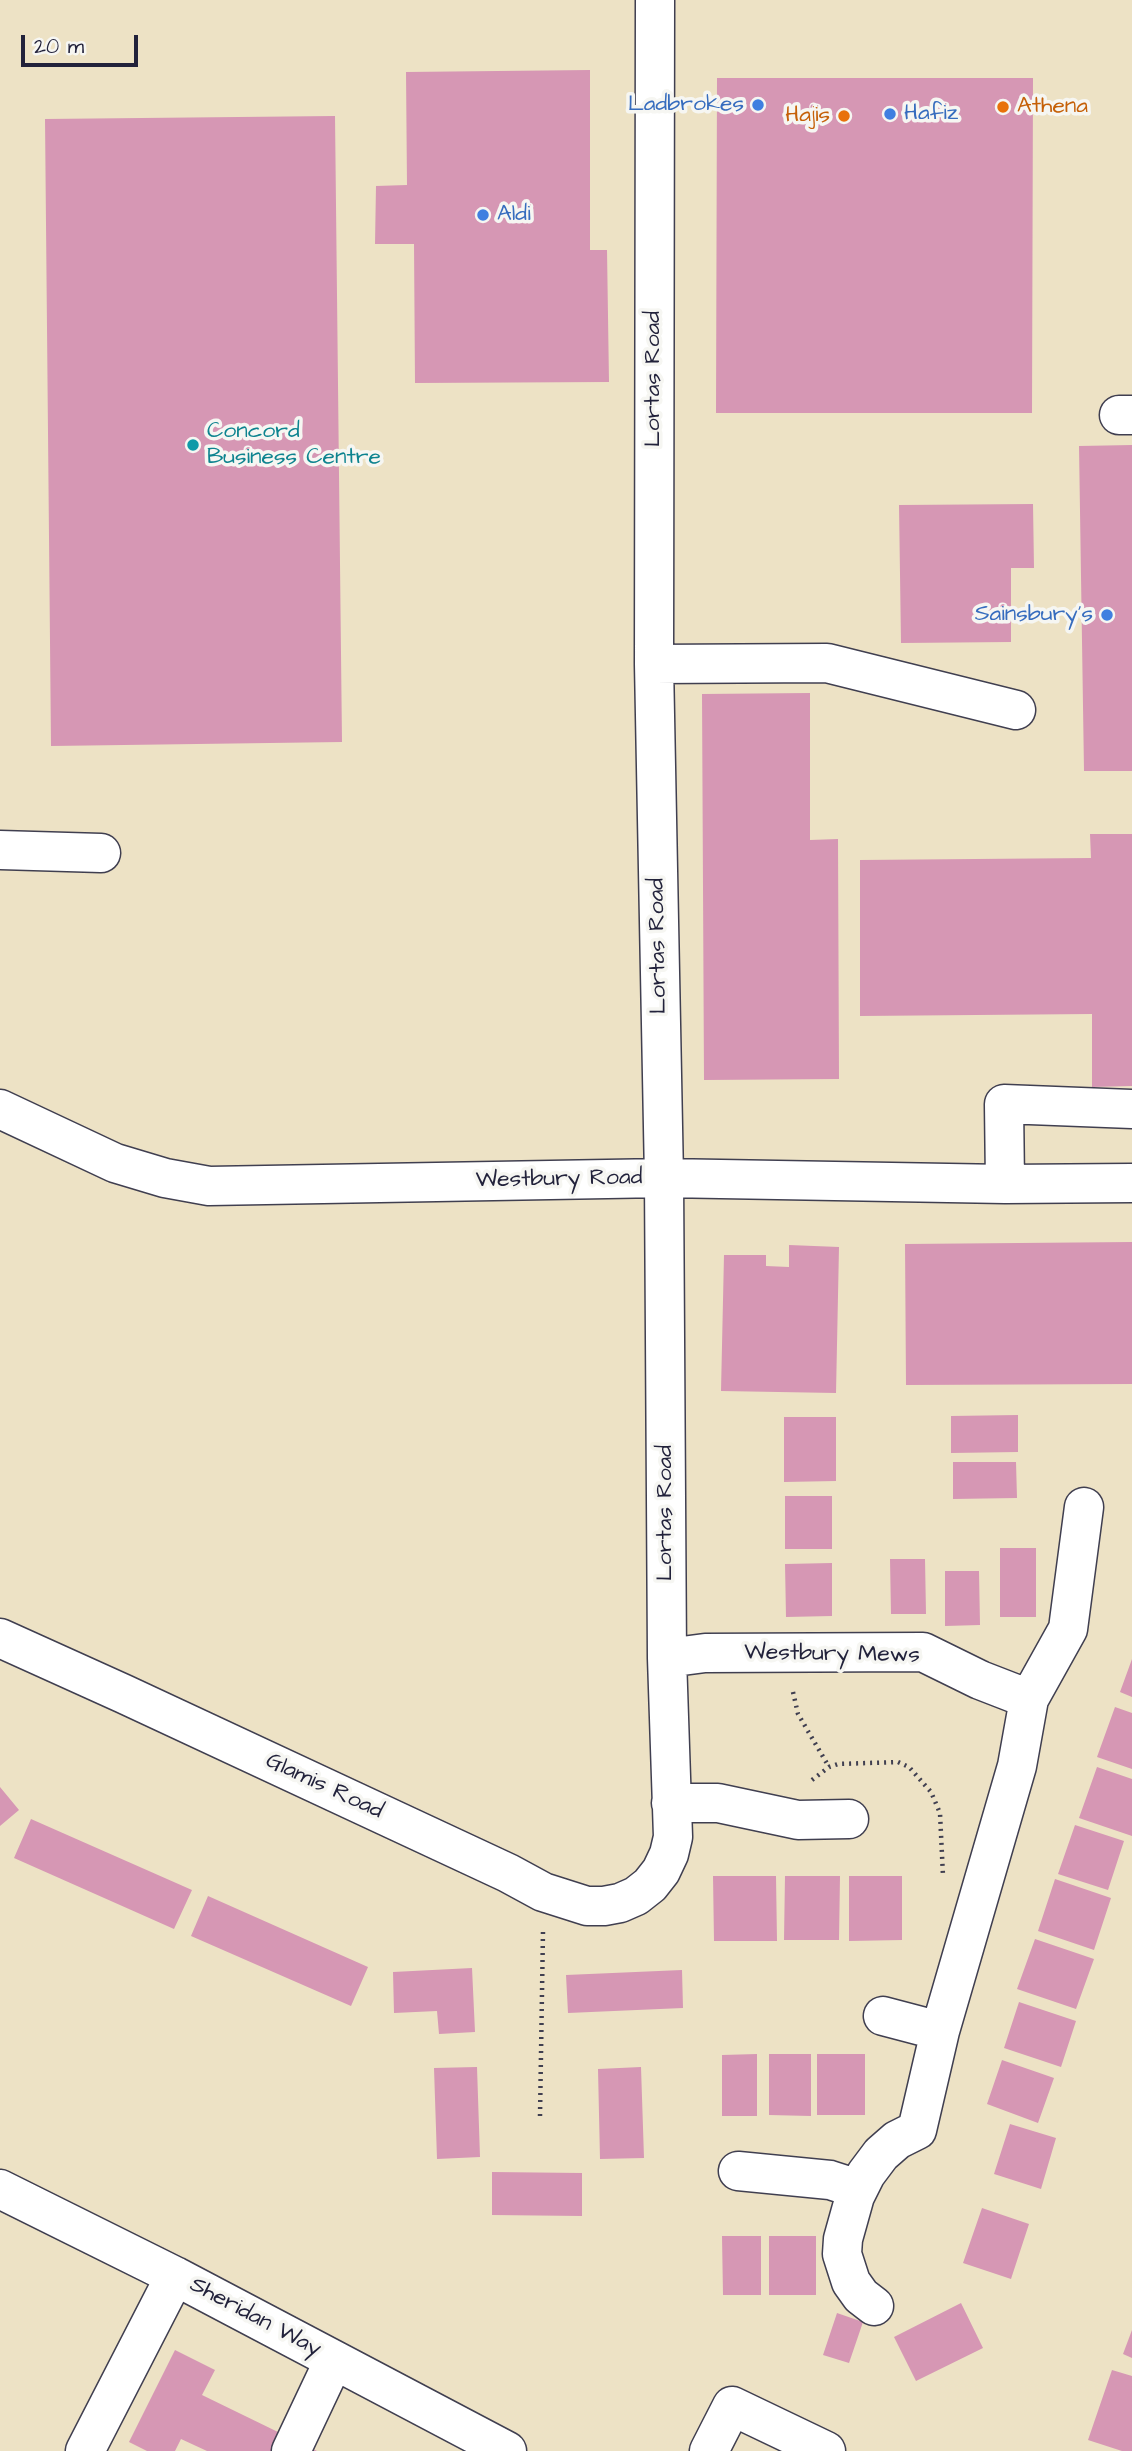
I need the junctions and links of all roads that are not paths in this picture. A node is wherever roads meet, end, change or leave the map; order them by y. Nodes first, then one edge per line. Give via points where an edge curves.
1 (655, 0) edge
2 (654, 664) junction
3 (1016, 710) dead end
4 (0, 850) edge
5 (101, 853) dead end
6 (0, 1109) edge
7 (1132, 1109) edge
8 (664, 1178) junction
9 (1132, 1183) edge
10 (1005, 1184) junction
11 (1084, 1507) dead end
12 (0, 1639) edge
13 (667, 1658) junction
14 (1029, 1699) junction
15 (671, 1803) junction
16 (849, 1819) dead end
17 (650, 1885) joint
18 (883, 2016) dead end
19 (940, 2031) junction
20 (738, 2171) dead end
21 (0, 2189) edge
22 (858, 2189) junction
23 (175, 2276) junction
24 (874, 2305) dead end
25 (334, 2360) junction
26 (85, 2451) edge
27 (291, 2451) edge
28 (507, 2451) edge
29 (709, 2451) edge
30 (826, 2451) edge

1 - 2 street, Lortas Road
2 - 3 street via 827,663
2 - 8 street, Lortas Road
4 - 5 street
6 - 8 street, Westbury Road via 115,1163 209,1186
7 - 10 street via 1004,1104
8 - 10 street, Westbury Road
8 - 13 street, Lortas Road
9 - 10 street, Westbury Road
11 - 14 street via 1068,1629
12 - 17 street, Glamis Road via 543,1892 587,1906 604,1906 636,1896
13 - 14 street, Westbury Mews via 705,1653 923,1652
13 - 15 street, Lortas Road
14 - 19 street via 1017,1766
15 - 16 street via 718,1803 798,1820
15 - 17 street, Lortas Road via 669,1854
18 - 19 street
19 - 22 street via 917,2130 881,2154
20 - 22 street via 830,2180
21 - 23 street, Sheridan Way
22 - 24 street via 842,2254 851,2282
23 - 25 street, Sheridan Way
23 - 26 street
25 - 27 street
25 - 28 street, Sheridan Way
29 - 30 street via 732,2406

